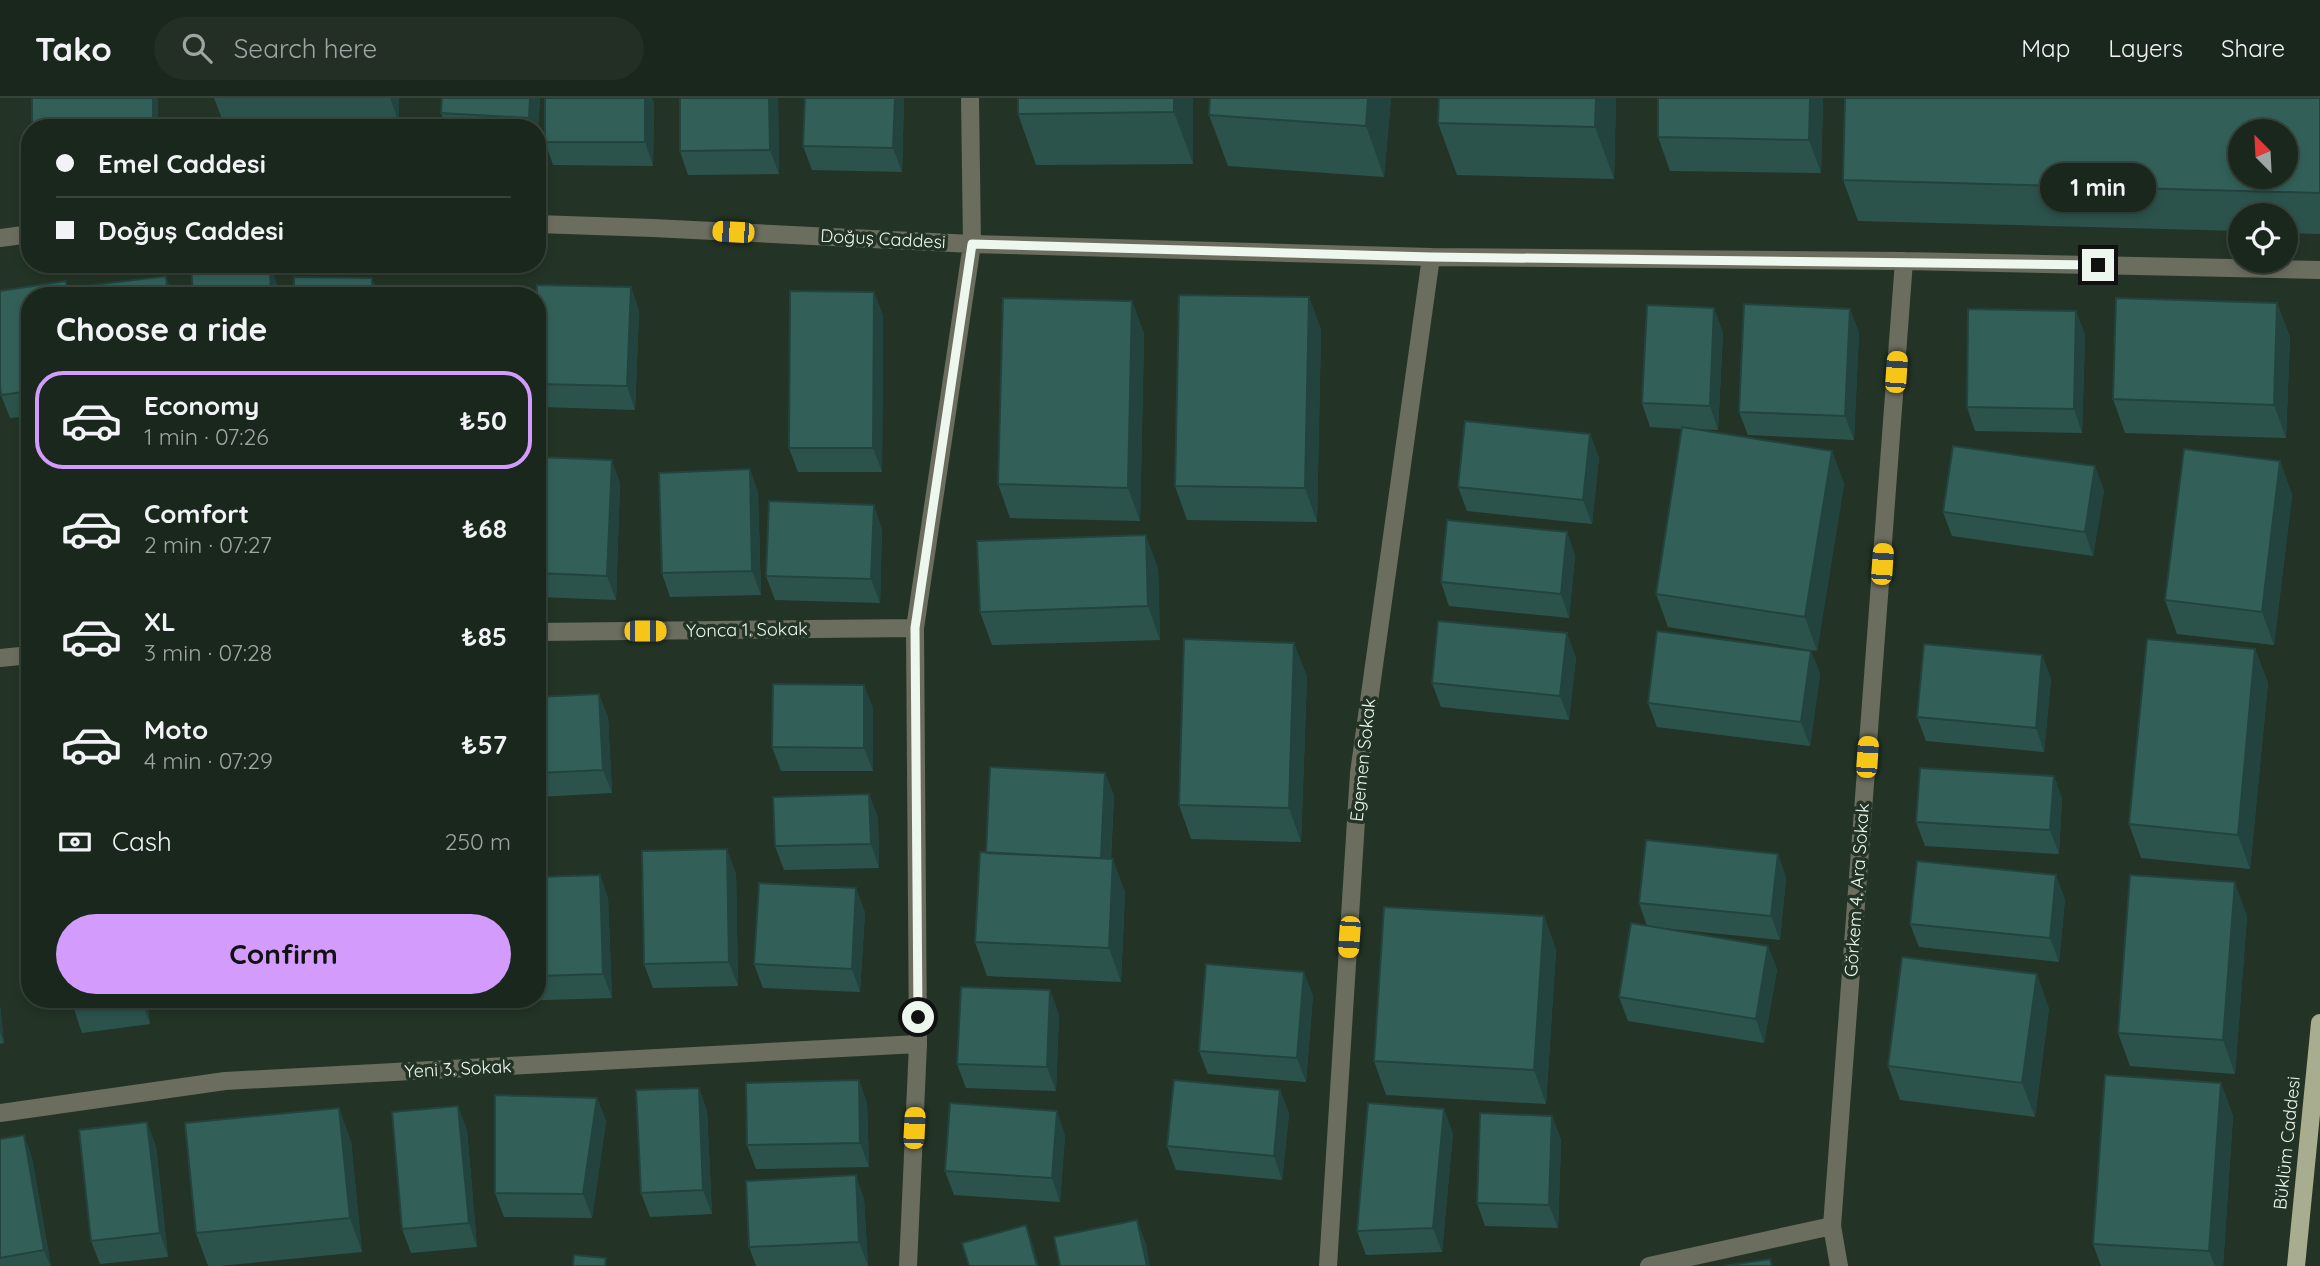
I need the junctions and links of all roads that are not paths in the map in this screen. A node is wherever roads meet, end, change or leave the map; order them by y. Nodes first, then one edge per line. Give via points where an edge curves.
1 (970, 98) edge
2 (546, 224) edge
3 (21, 235) edge
4 (0, 238) edge
5 (972, 244) junction
6 (1431, 257) junction
7 (1904, 261) junction
8 (2320, 270) edge
9 (915, 628) junction
10 (546, 632) edge
11 (21, 656) edge
12 (0, 659) edge
13 (2320, 1023) edge
14 (918, 1044) junction
15 (0, 1113) edge
16 (1832, 1226) junction
17 (908, 1266) edge
18 (1328, 1266) edge
19 (1649, 1266) edge
20 (1839, 1266) edge
21 (2296, 1266) edge

1 - 5 street
2 - 5 street, Doğuş Caddesi
3 - 4 street
5 - 6 street, Doğuş Caddesi
5 - 9 street
6 - 7 street, Doğuş Caddesi
6 - 18 street, Egemen Sokak via 1359,773
7 - 8 street, Doğuş Caddesi
7 - 16 street, Görkem 4. Ara Sokak
9 - 10 street, Yonca 1. Sokak
9 - 14 street
11 - 12 street
13 - 21 main road, Büklüm Caddesi
14 - 15 street, Yeni 3. Sokak via 225,1081
14 - 17 street
16 - 19 street
16 - 20 street, Görkem 4. Ara Sokak

